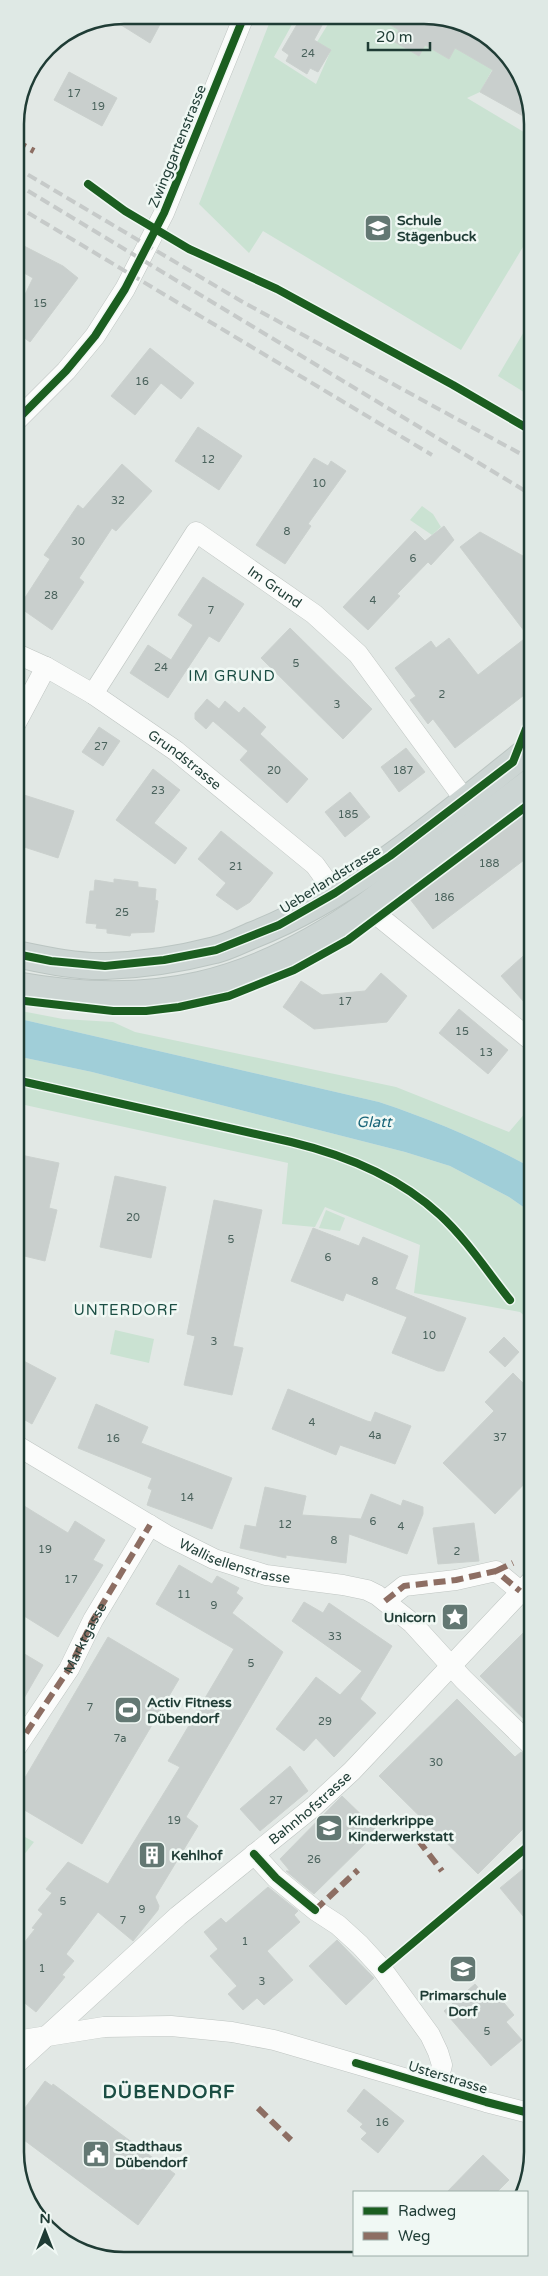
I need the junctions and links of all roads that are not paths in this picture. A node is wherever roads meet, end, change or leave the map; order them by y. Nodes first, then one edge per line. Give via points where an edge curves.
1 (241, 24) edge
2 (24, 413) edge
3 (24, 657) edge
4 (46, 667) junction
5 (93, 694) junction
6 (24, 710) edge
7 (524, 753) edge
8 (524, 788) edge
9 (465, 800) junction
10 (335, 893) junction
11 (372, 911) junction
12 (24, 956) edge
13 (24, 986) edge
14 (524, 1034) edge
15 (24, 1450) edge
16 (150, 1526) junction
17 (524, 1583) edge
18 (524, 1587) edge
19 (385, 1600) junction
20 (451, 1665) junction
21 (24, 1736) edge
22 (524, 1738) edge
23 (254, 1854) junction
24 (46, 2036) junction
25 (24, 2040) edge
26 (24, 2057) edge
27 (436, 2087) junction
28 (524, 2111) edge

1 - 2 street, Zwinggartenstrasse via 164,213 125,289 95,336 66,372
3 - 4 street, Grundstrasse
4 - 5 street, Grundstrasse
4 - 6 street
5 - 9 street, Im Grund via 196,532 314,614 358,654
5 - 10 street, Grundstrasse via 176,751 239,802 315,865
7 - 9 main road, Ueberlandstrasse
8 - 11 main road
9 - 10 main road, Ueberlandstrasse
10 - 12 main road, Ueberlandstrasse via 279,925 216,950 173,959 104,966
11 - 13 main road via 339,925 287,955 222,980 185,989 105,996
11 - 14 street
15 - 16 street, Wallisellenstrasse
16 - 19 street, Wallisellenstrasse via 206,1555 239,1567 266,1575 354,1587
16 - 21 street, Marktgasse via 93,1620 69,1668
17 - 19 street via 504,1567 456,1580 404,1586
18 - 20 street, Bahnhofstrasse
19 - 20 street, Wallisellenstrasse via 412,1623
20 - 22 street, Wallisellenstrasse
20 - 23 street, Bahnhofstrasse via 352,1770 313,1807
23 - 24 street, Bahnhofstrasse via 178,1916
23 - 27 street via 276,1878 338,1925 382,1969 430,2035 438,2052 442,2065
24 - 25 street, Usterstrasse
24 - 26 street, Bahnhofstrasse
24 - 27 street, Usterstrasse via 104,2027 171,2026 232,2032 274,2040
27 - 28 street, Usterstrasse

